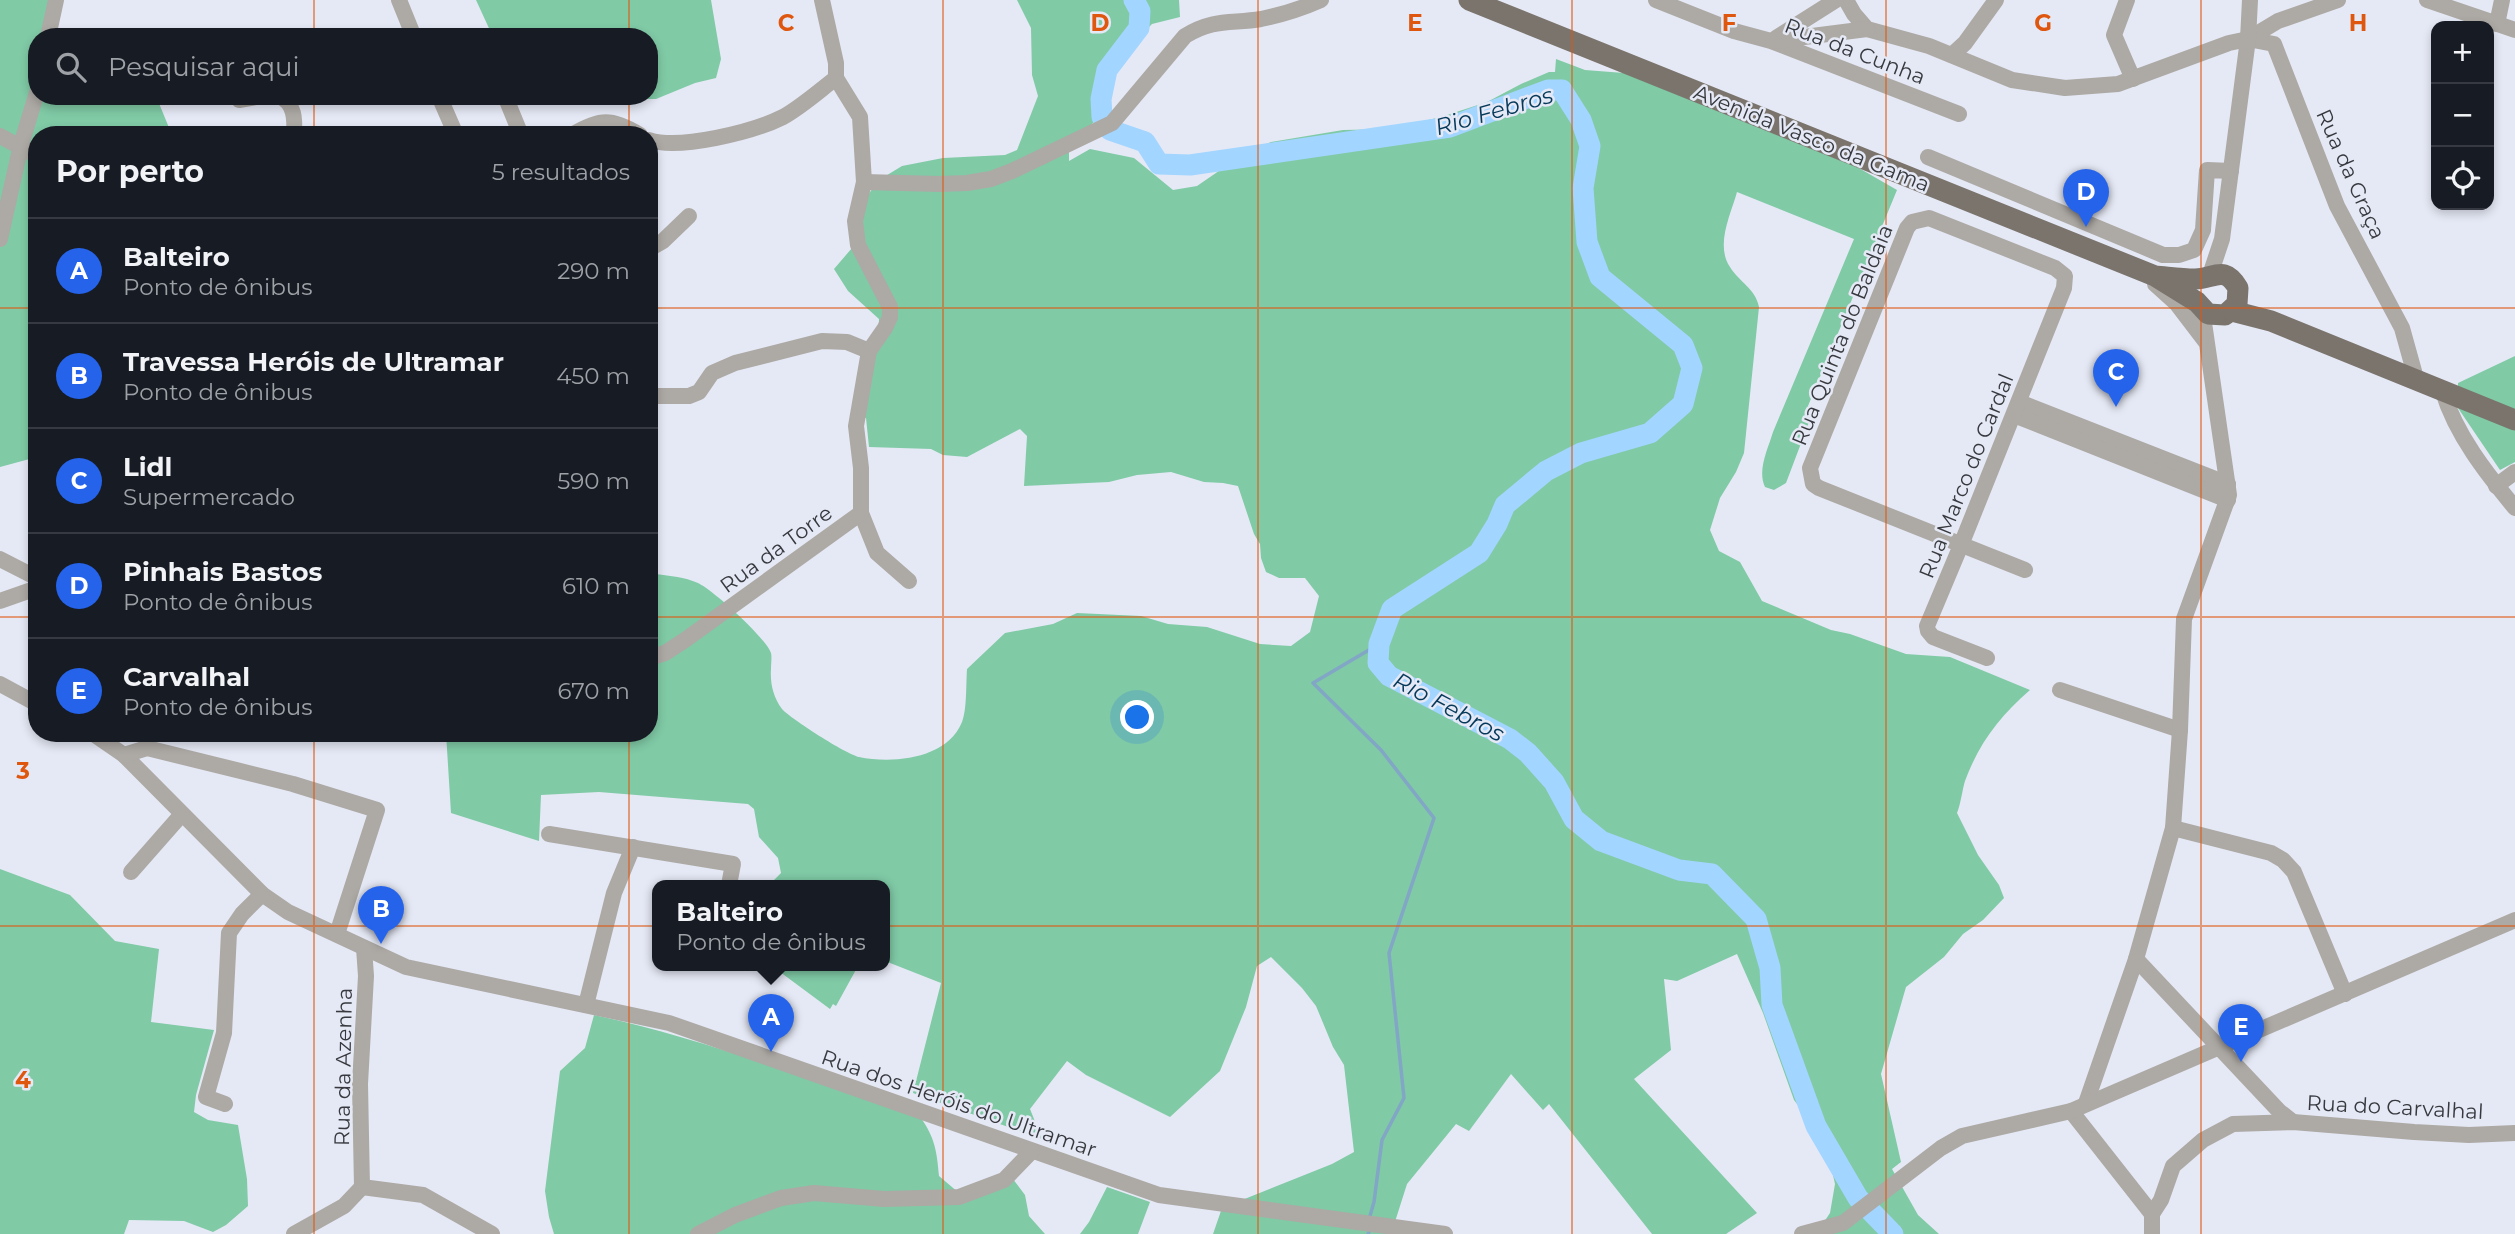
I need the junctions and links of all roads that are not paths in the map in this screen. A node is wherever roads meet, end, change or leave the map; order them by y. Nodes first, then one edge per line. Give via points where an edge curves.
1 (56, 0) edge
2 (399, 0) edge
3 (822, 0) edge
4 (1321, 0) edge
5 (1470, 0) edge
6 (1486, 0) edge
7 (1656, 0) edge
8 (1836, 0) edge
9 (1846, 0) edge
10 (1996, 0) edge
11 (2127, 0) edge
12 (2250, 0) edge
13 (2338, 0) edge
14 (2427, 0) edge
15 (2502, 0) edge
16 (2497, 24) junction
17 (50, 28) edge
18 (410, 28) edge
19 (1867, 29) junction
20 (2515, 30) edge
21 (2248, 40) junction
22 (1771, 41) junction
23 (1952, 55) junction
24 (836, 78) junction
25 (2133, 79) junction
26 (33, 105) edge
27 (290, 105) edge
28 (443, 105) edge
29 (509, 105) edge
30 (1959, 114) dead end
31 (295, 126) edge
32 (452, 126) edge
33 (517, 126) edge
34 (591, 126) edge
35 (624, 126) edge
36 (0, 135) edge
37 (658, 143) edge
38 (21, 145) junction
39 (28, 150) edge
40 (1928, 157) dead end
41 (2231, 170) junction
42 (864, 181) junction
43 (689, 216) dead end
44 (0, 239) edge
45 (658, 244) edge
46 (2147, 272) junction
47 (2064, 276) joint
48 (2214, 276) junction
49 (2199, 306) junction
50 (2232, 307) junction
51 (2208, 346) junction
52 (869, 351) junction
53 (2417, 382) junction
54 (2443, 392) junction
55 (658, 396) edge
56 (2017, 409) junction
57 (2515, 420) edge
58 (2515, 472) edge
59 (2496, 486) junction
60 (2228, 492) junction
61 (2515, 508) edge
62 (861, 513) junction
63 (1961, 545) junction
64 (0, 559) edge
65 (2025, 570) dead end
66 (28, 573) edge
67 (909, 581) dead end
68 (28, 591) edge
69 (0, 601) edge
70 (658, 655) edge
71 (1987, 658) dead end
72 (0, 684) edge
73 (2060, 690) dead end
74 (28, 699) edge
75 (2180, 730) junction
76 (105, 742) edge
77 (124, 755) junction
78 (182, 814) junction
79 (2173, 828) junction
80 (549, 834) dead end
81 (633, 846) junction
82 (131, 872) dead end
83 (730, 880) edge
84 (262, 894) junction
85 (2515, 920) edge
86 (337, 934) junction
87 (364, 947) junction
88 (2136, 959) junction
89 (2345, 994) junction
90 (586, 1005) junction
91 (2220, 1048) junction
92 (225, 1104) dead end
93 (2079, 1107) junction
94 (2293, 1122) junction
95 (2515, 1133) edge
96 (1032, 1151) junction
97 (362, 1187) junction
98 (2152, 1214) junction
99 (294, 1234) edge
100 (492, 1234) edge
101 (698, 1234) edge
102 (1445, 1234) edge
103 (1802, 1234) edge
104 (2152, 1234) edge

1 - 17 street
2 - 18 street
3 - 24 street, Rua da Torre
4 - 42 street via 1261,19 1227,21 1194,30 1107,125 1021,167 990,179 939,184
5 - 6 street
5 - 46 main road, Avenida Vasco da Gama
7 - 22 street, Rua da Cunha via 1734,32
8 - 22 street
9 - 19 street
10 - 23 street
11 - 25 street via 2114,35
12 - 21 street
13 - 21 street via 2278,21
14 - 16 street
15 - 16 street
16 - 20 street
19 - 22 street
19 - 23 street
21 - 25 street
21 - 41 street
21 - 53 street, Rua da Graça via 2274,44 2337,206 2402,328
22 - 30 street, Rua da Cunha
23 - 25 street via 2012,79 2065,88 2118,85
24 - 37 street via 783,117 737,133
24 - 42 street, Rua da Torre via 860,117
26 - 38 street
27 - 31 street
28 - 32 street
29 - 33 street
34 - 35 street via 608,121
36 - 38 street
38 - 39 street
38 - 44 street
40 - 41 street via 2163,255 2194,250 2203,230 2207,170
41 - 48 street
42 - 52 street, Rua da Torre via 855,221 858,245 890,307 885,328
43 - 45 street
46 - 48 main road, Avenida Vasco da Gama via 2183,279
46 - 49 main road, Avenida Vasco da Gama
46 - 51 street
47 - 56 street, Rua Marco do Cardal via 2064,288
47 - 63 street, Rua Quinta do Baldaia via 2055,268 1929,218 1912,222 1810,468 1813,484 1819,488
48 - 49 main road via 2196,294
48 - 50 main road, Avenida Vasco da Gama via 2234,281
49 - 50 main road, Avenida Vasco da Gama via 2217,316
49 - 51 street
50 - 51 street
50 - 53 main road, Avenida Vasco da Gama
51 - 60 street
52 - 55 street via 848,342 822,341 735,363 712,373 699,392 689,396
52 - 62 street, Rua da Torre via 856,426
53 - 54 main road, Avenida Vasco da Gama
54 - 57 main road, Avenida Vasco da Gama
54 - 59 street via 2450,416
56 - 60 street
56 - 63 street, Rua Marco do Cardal
58 - 59 street
59 - 61 street
60 - 75 street via 2184,619
62 - 67 street via 877,553
62 - 70 street, Rua da Torre
63 - 65 street, Rua Quinta do Baldaia
63 - 71 street, Rua Marco do Cardal via 1928,631
64 - 66 street
68 - 69 street
72 - 74 street
73 - 75 street
75 - 79 street
76 - 77 street, Rua dos Heróis do Ultramar
77 - 78 street, Rua dos Heróis do Ultramar
77 - 86 street via 147,748 377,810
78 - 82 street
78 - 84 street, Rua dos Heróis do Ultramar
79 - 88 street
79 - 89 street via 2283,860 2294,872
80 - 81 street
81 - 83 street via 733,864
81 - 90 street via 614,893
84 - 86 street, Rua dos Heróis do Ultramar via 288,912
84 - 92 street via 229,933 224,1033 206,1097
85 - 89 street
86 - 87 street, Rua dos Heróis do Ultramar
87 - 90 street, Rua dos Heróis do Ultramar via 406,967
87 - 97 street, Rua da Azenha
88 - 91 street, Rua do Carvalhal
88 - 93 street
89 - 91 street
90 - 96 street, Rua dos Heróis do Ultramar via 669,1023
91 - 93 street
91 - 94 street, Rua do Carvalhal
93 - 98 street
93 - 103 street via 1962,1136 1835,1227
94 - 95 street, Rua do Carvalhal via 2469,1135
94 - 98 street via 2233,1124 2203,1139 2173,1166
96 - 101 street via 1004,1180 959,1198 884,1199 814,1193 781,1198
96 - 102 street, Rua dos Heróis do Ultramar via 1159,1195
97 - 99 street via 344,1206
97 - 100 street via 423,1195
98 - 104 street

